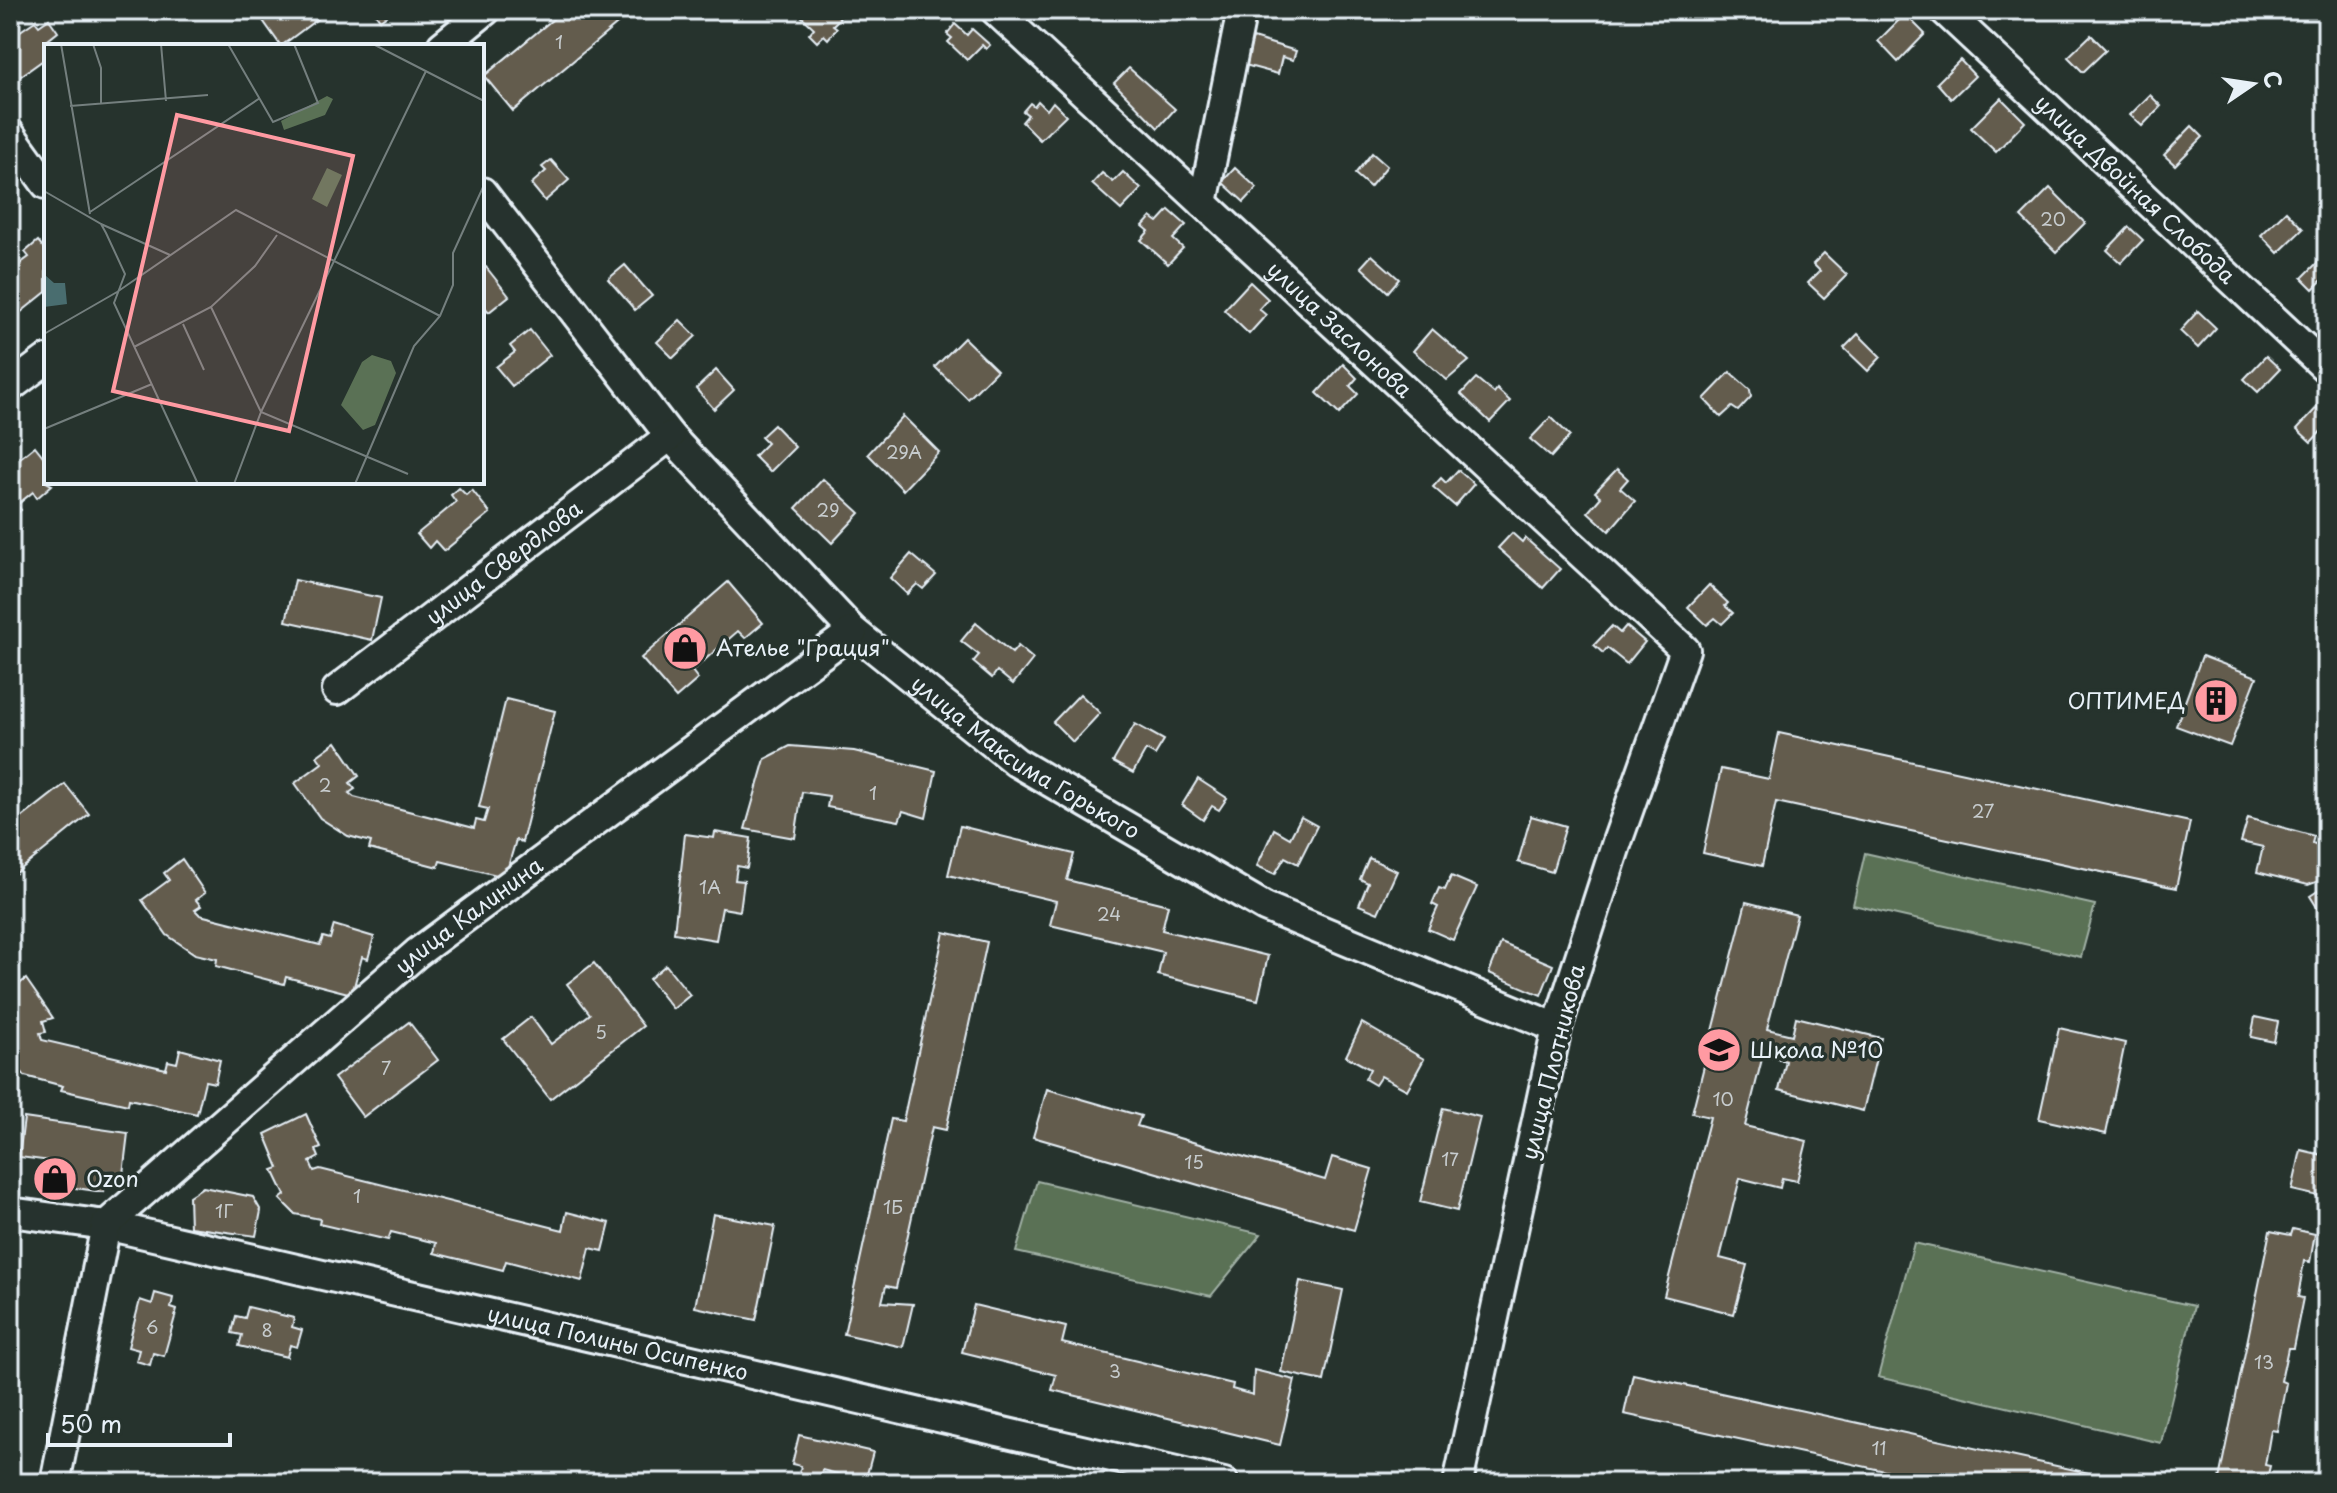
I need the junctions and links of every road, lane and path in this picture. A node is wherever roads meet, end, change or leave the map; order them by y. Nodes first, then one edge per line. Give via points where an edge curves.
1 (486, 10) edge
2 (995, 10) edge
3 (1242, 10) edge
4 (1944, 10) edge
5 (444, 44) edge
6 (10, 134) edge
7 (44, 181) edge
8 (484, 195) edge
9 (1203, 203) junction
10 (44, 362) edge
11 (2327, 369) edge
12 (10, 387) edge
13 (670, 436) junction
14 (853, 631) junction
15 (1685, 650) joint
16 (337, 690) dead end
17 (1557, 1028) junction
18 (10, 1212) edge
19 (106, 1225) junction
20 (55, 1483) edge
21 (1224, 1483) edge
22 (1458, 1483) edge

1 - 5 street
2 - 9 street, улица Заслонова
3 - 9 street
4 - 11 street, улица Двойная Слобода
6 - 7 street
8 - 13 street, улица Максима Горького
9 - 15 street, улица Заслонова
10 - 12 street
13 - 14 street, улица Максима Горького
13 - 16 street, улица Свердлова
14 - 17 street, улица Максима Горького via 1016,762 1265,907
14 - 19 street, улица Калинина via 417,953
15 - 17 street, улица Плотникова
17 - 22 street, улица Плотникова
18 - 19 street, улица Полины Осипенко
19 - 20 street
19 - 21 street, улица Полины Осипенко

